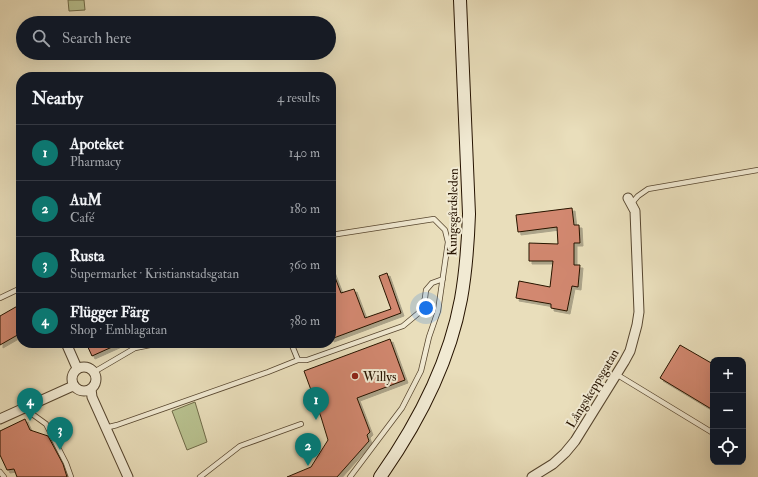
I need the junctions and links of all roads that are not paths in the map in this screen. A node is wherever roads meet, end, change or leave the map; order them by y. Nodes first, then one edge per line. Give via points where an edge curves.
1 (460, 0) edge
2 (758, 170) edge
3 (629, 201) joint
4 (336, 234) edge
5 (442, 279) junction
6 (16, 290) edge
7 (0, 298) edge
8 (68, 348) edge
9 (136, 348) edge
10 (293, 348) edge
11 (298, 360) junction
12 (77, 368) junction
13 (94, 372) junction
14 (616, 374) junction
15 (73, 386) junction
16 (91, 389) junction
17 (28, 411) dead end
18 (0, 419) edge
19 (103, 423) junction
20 (301, 424) dead end
21 (117, 425) junction
22 (710, 431) edge
23 (110, 436) junction
24 (0, 472) edge
25 (537, 476) edge
26 (4, 477) edge
27 (71, 477) edge
28 (128, 477) edge
29 (200, 477) edge
30 (350, 477) edge
31 (380, 477) edge

1 - 31 main road, Kungsgårdsleden via 469,214 468,246 461,299 442,366 428,398
2 - 3 lane via 648,188
3 - 14 street, Långskeppsgatan via 635,211 639,312 630,351
4 - 5 lane via 434,219 445,230 448,242
5 - 11 lane via 432,283 426,290 421,311 403,326 307,360
5 - 30 lane via 438,311 421,371 402,408
6 - 7 lane
8 - 12 street
9 - 13 lane
10 - 11 lane
11 - 21 lane
12 - 13 street via 88,367
12 - 15 street via 72,374
13 - 16 street via 95,383
14 - 22 lane
14 - 25 street, Långskeppsgatan via 575,441 565,453
15 - 16 street via 83,391
15 - 18 street
16 - 19 street
17 - 27 lane via 46,424
19 - 21 lane via 110,427
19 - 23 street
20 - 29 lane via 240,446
21 - 23 lane via 112,429
23 - 28 street
24 - 26 lane

